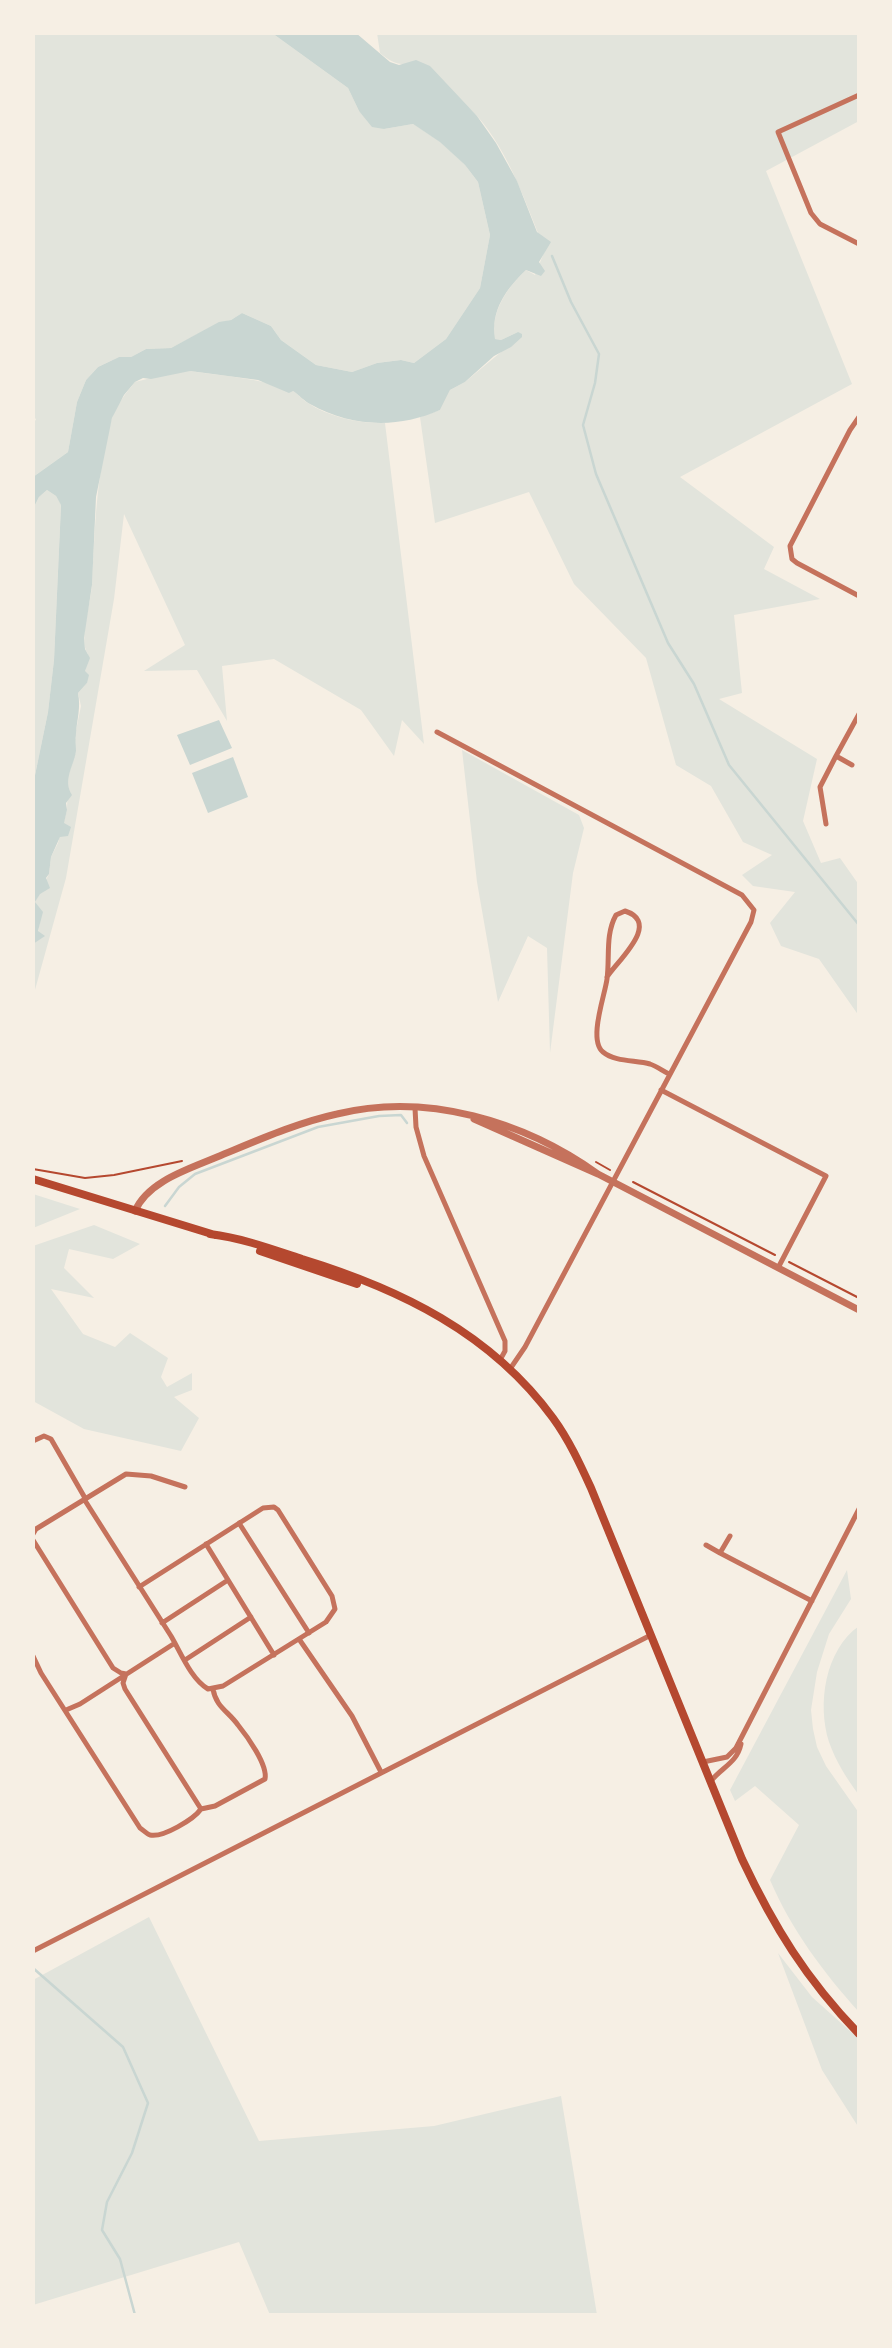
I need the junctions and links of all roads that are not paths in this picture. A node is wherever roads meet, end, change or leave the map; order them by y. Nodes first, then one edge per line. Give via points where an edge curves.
1 (859, 95) edge
2 (859, 244) edge
3 (859, 417) edge
4 (859, 596) edge
5 (859, 713) edge
6 (437, 732) dead end
7 (836, 756) junction
8 (852, 765) dead end
9 (826, 824) dead end
10 (607, 977) junction
11 (669, 1074) junction
12 (661, 1090) junction
13 (415, 1108) junction
14 (615, 1178) junction
15 (33, 1179) edge
16 (135, 1211) junction
17 (778, 1268) junction
18 (859, 1310) edge
19 (500, 1360) junction
20 (510, 1368) junction
21 (33, 1441) edge
22 (185, 1487) dead end
23 (85, 1499) junction
24 (859, 1509) edge
25 (239, 1523) junction
26 (33, 1534) edge
27 (730, 1536) dead end
28 (33, 1540) edge
29 (206, 1544) junction
30 (706, 1545) dead end
31 (720, 1553) junction
32 (228, 1580) junction
33 (139, 1587) junction
34 (812, 1601) junction
35 (251, 1617) junction
36 (162, 1623) junction
37 (309, 1633) junction
38 (652, 1635) junction
39 (299, 1639) junction
40 (175, 1643) junction
41 (274, 1654) junction
42 (33, 1656) edge
43 (185, 1660) junction
44 (126, 1674) junction
45 (213, 1689) junction
46 (66, 1710) junction
47 (742, 1737) junction
48 (703, 1762) junction
49 (381, 1772) junction
50 (710, 1782) junction
51 (201, 1808) junction
52 (33, 1951) edge
53 (859, 2034) edge

1 - 2 street via 778,132 811,213 820,224
3 - 4 street via 791,542 790,553 797,563
5 - 7 street
6 - 11 street via 742,895 754,910
7 - 8 street
7 - 9 street via 820,787
10 - 10 street via 612,921 615,915 632,913 640,925 627,953
10 - 11 street via 597,1026 601,1051
11 - 12 street
12 - 14 street
12 - 17 street via 826,1176
13 - 14 street via 463,1115
13 - 16 street via 338,1113 281,1131 166,1180 141,1199
13 - 19 street via 424,1156 505,1341
14 - 17 street
14 - 20 street
15 - 16 main road
16 - 19 main road via 333,1268 456,1325
17 - 18 street
19 - 20 main road
20 - 38 main road via 553,1419 579,1462
21 - 23 street via 44,1436 51,1439
22 - 23 street via 126,1474
23 - 26 street
23 - 33 street
24 - 34 street
25 - 29 street
25 - 37 street
25 - 37 street via 269,1507 278,1510 332,1596 335,1609 330,1618
27 - 31 street
28 - 44 street via 113,1668
29 - 32 street
29 - 33 street
30 - 31 street
31 - 34 street
32 - 35 street
32 - 36 street
33 - 36 street
34 - 47 street
35 - 41 street
35 - 43 street
36 - 40 street
37 - 39 street
38 - 48 main road
38 - 49 street
39 - 41 street
39 - 49 street via 352,1716
40 - 43 street
40 - 44 street
41 - 45 street
42 - 46 street
43 - 45 street via 199,1682
44 - 46 street
44 - 51 street via 125,1689
45 - 51 street via 217,1704 237,1723 267,1773 261,1783 215,1806
46 - 51 street via 148,1835 159,1835 194,1818
47 - 48 street via 727,1757
47 - 50 street via 739,1754
48 - 50 main road
49 - 52 street
50 - 53 main road via 742,1859 786,1945

